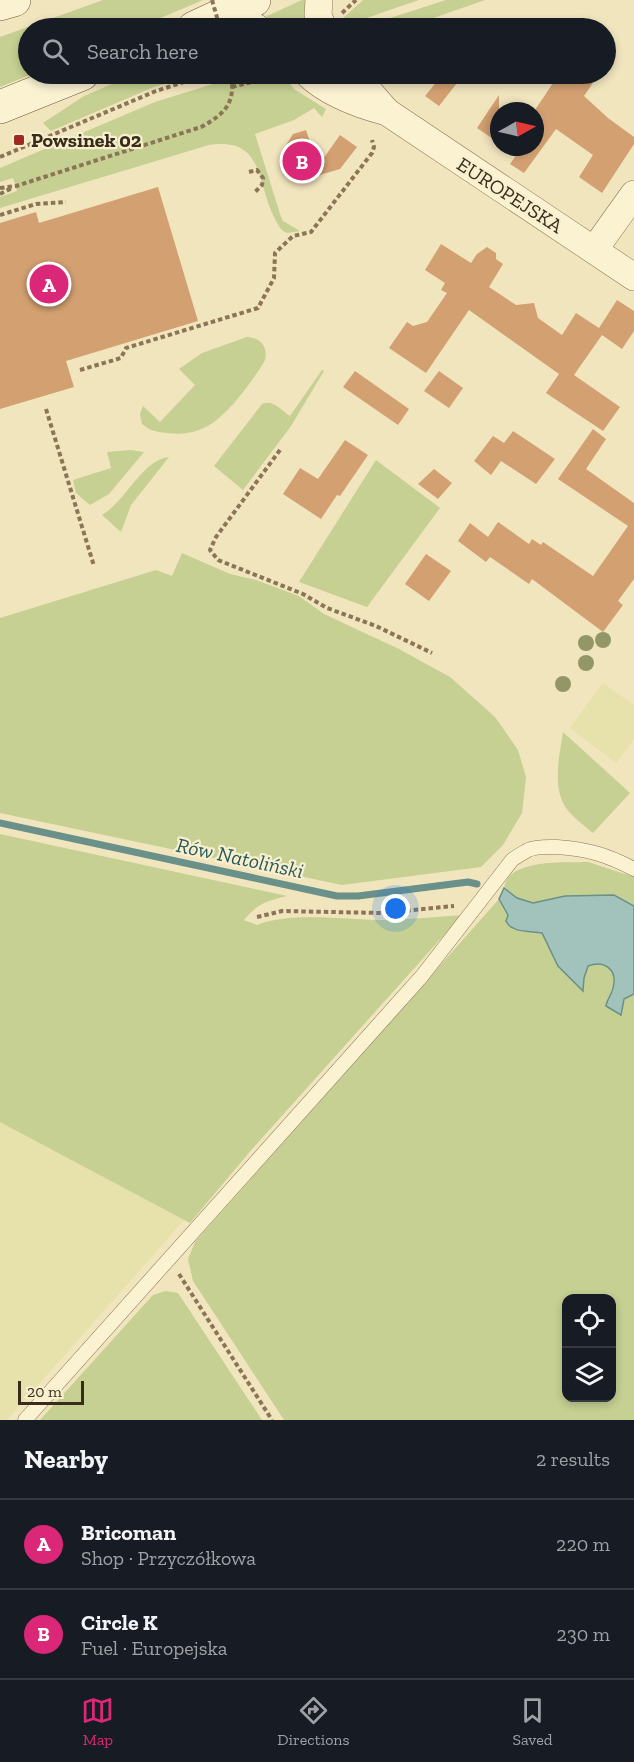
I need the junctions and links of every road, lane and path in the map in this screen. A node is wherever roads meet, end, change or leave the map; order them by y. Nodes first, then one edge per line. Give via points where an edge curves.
1 (14, 0) edge
2 (255, 0) edge
3 (319, 0) edge
4 (0, 4) edge
5 (213, 18) edge
6 (319, 18) edge
7 (57, 84) edge
8 (178, 84) edge
9 (232, 84) edge
10 (244, 84) edge
11 (321, 84) edge
12 (363, 84) edge
13 (232, 87) junction
14 (0, 107) edge
15 (387, 112) junction
16 (372, 140) dead end
17 (0, 157) edge
18 (249, 172) dead end
19 (16, 186) junction
20 (0, 188) edge
21 (255, 192) dead end
22 (0, 194) edge
23 (634, 194) edge
24 (66, 202) dead end
25 (0, 215) edge
26 (594, 250) junction
27 (634, 277) edge
28 (80, 370) dead end
29 (46, 409) dead end
30 (280, 450) dead end
31 (94, 566) dead end
32 (432, 653) dead end
33 (634, 869) edge
34 (475, 908) junction
35 (257, 916) dead end
36 (170, 1260) junction
37 (26, 1420) edge
38 (272, 1420) edge

1 - 4 main road
2 - 5 main road
3 - 6 street
7 - 14 main road
8 - 17 path
9 - 13 path
10 - 13 path
11 - 15 street, EUROPEJSKA via 366,107
12 - 15 street, EUROPEJSKA
13 - 19 path via 225,111 201,127
15 - 26 street, EUROPEJSKA
16 - 28 path via 372,153 311,232 293,236 276,253 274,278 258,308 126,348 121,358
18 - 21 path via 257,170 263,178
19 - 20 path
19 - 22 path
23 - 26 street
24 - 25 path via 36,204
26 - 27 street, EUROPEJSKA
29 - 31 path
30 - 32 path via 216,537 210,550 212,555
33 - 34 lane via 594,851 530,849 503,869
34 - 35 path via 447,906 382,913 282,911
34 - 36 lane via 422,976
36 - 37 lane
36 - 38 path

